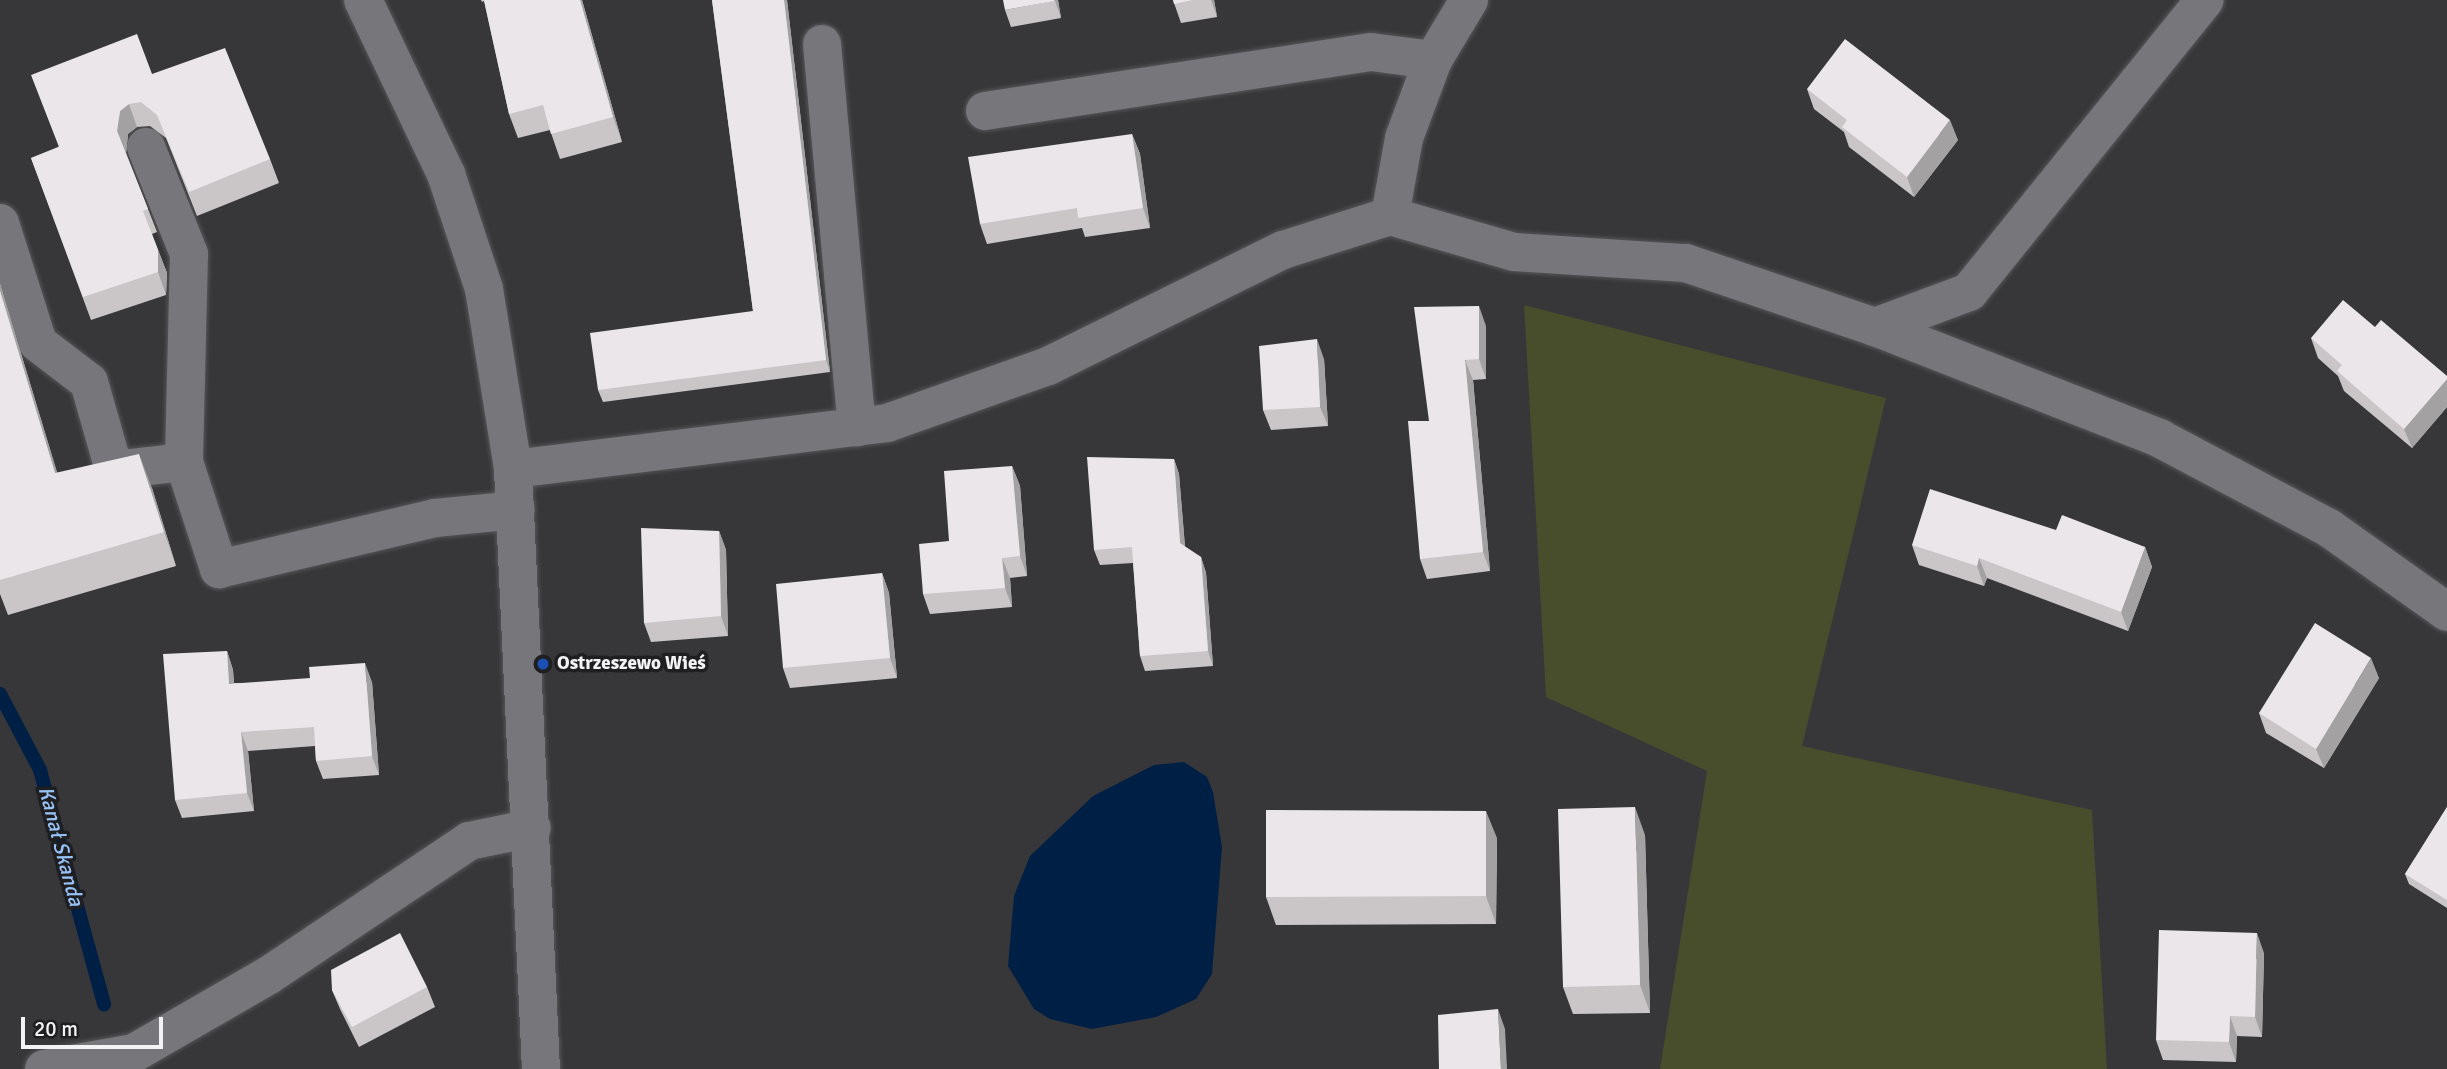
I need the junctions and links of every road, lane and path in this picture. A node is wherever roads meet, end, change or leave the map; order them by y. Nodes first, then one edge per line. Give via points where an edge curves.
1 (363, 0) edge
2 (1469, 0) edge
3 (2205, 0) edge
4 (822, 44) dead end
5 (1433, 60) junction
6 (985, 111) dead end
7 (146, 147) dead end
8 (1391, 216) junction
9 (0, 223) edge
10 (1875, 327) junction
11 (857, 427) junction
12 (184, 462) junction
13 (513, 469) junction
14 (516, 510) junction
15 (2447, 612) edge
16 (532, 828) junction
17 (44, 1069) edge
18 (541, 1069) edge

1 - 13 street via 446,174 484,289
2 - 5 street
3 - 10 street via 1969,292
4 - 11 street
5 - 6 street via 1371,52
5 - 8 street via 1404,138
7 - 12 street via 188,254
8 - 10 street via 1514,251 1686,263
8 - 11 street via 1283,250 1048,366 887,423
9 - 12 street via 38,343 89,382 114,470
10 - 15 street via 2159,438 2329,528
11 - 13 street
12 - 14 street via 219,569 435,518
13 - 14 street
14 - 16 street
16 - 17 street via 470,841 269,975 134,1053
16 - 18 street

